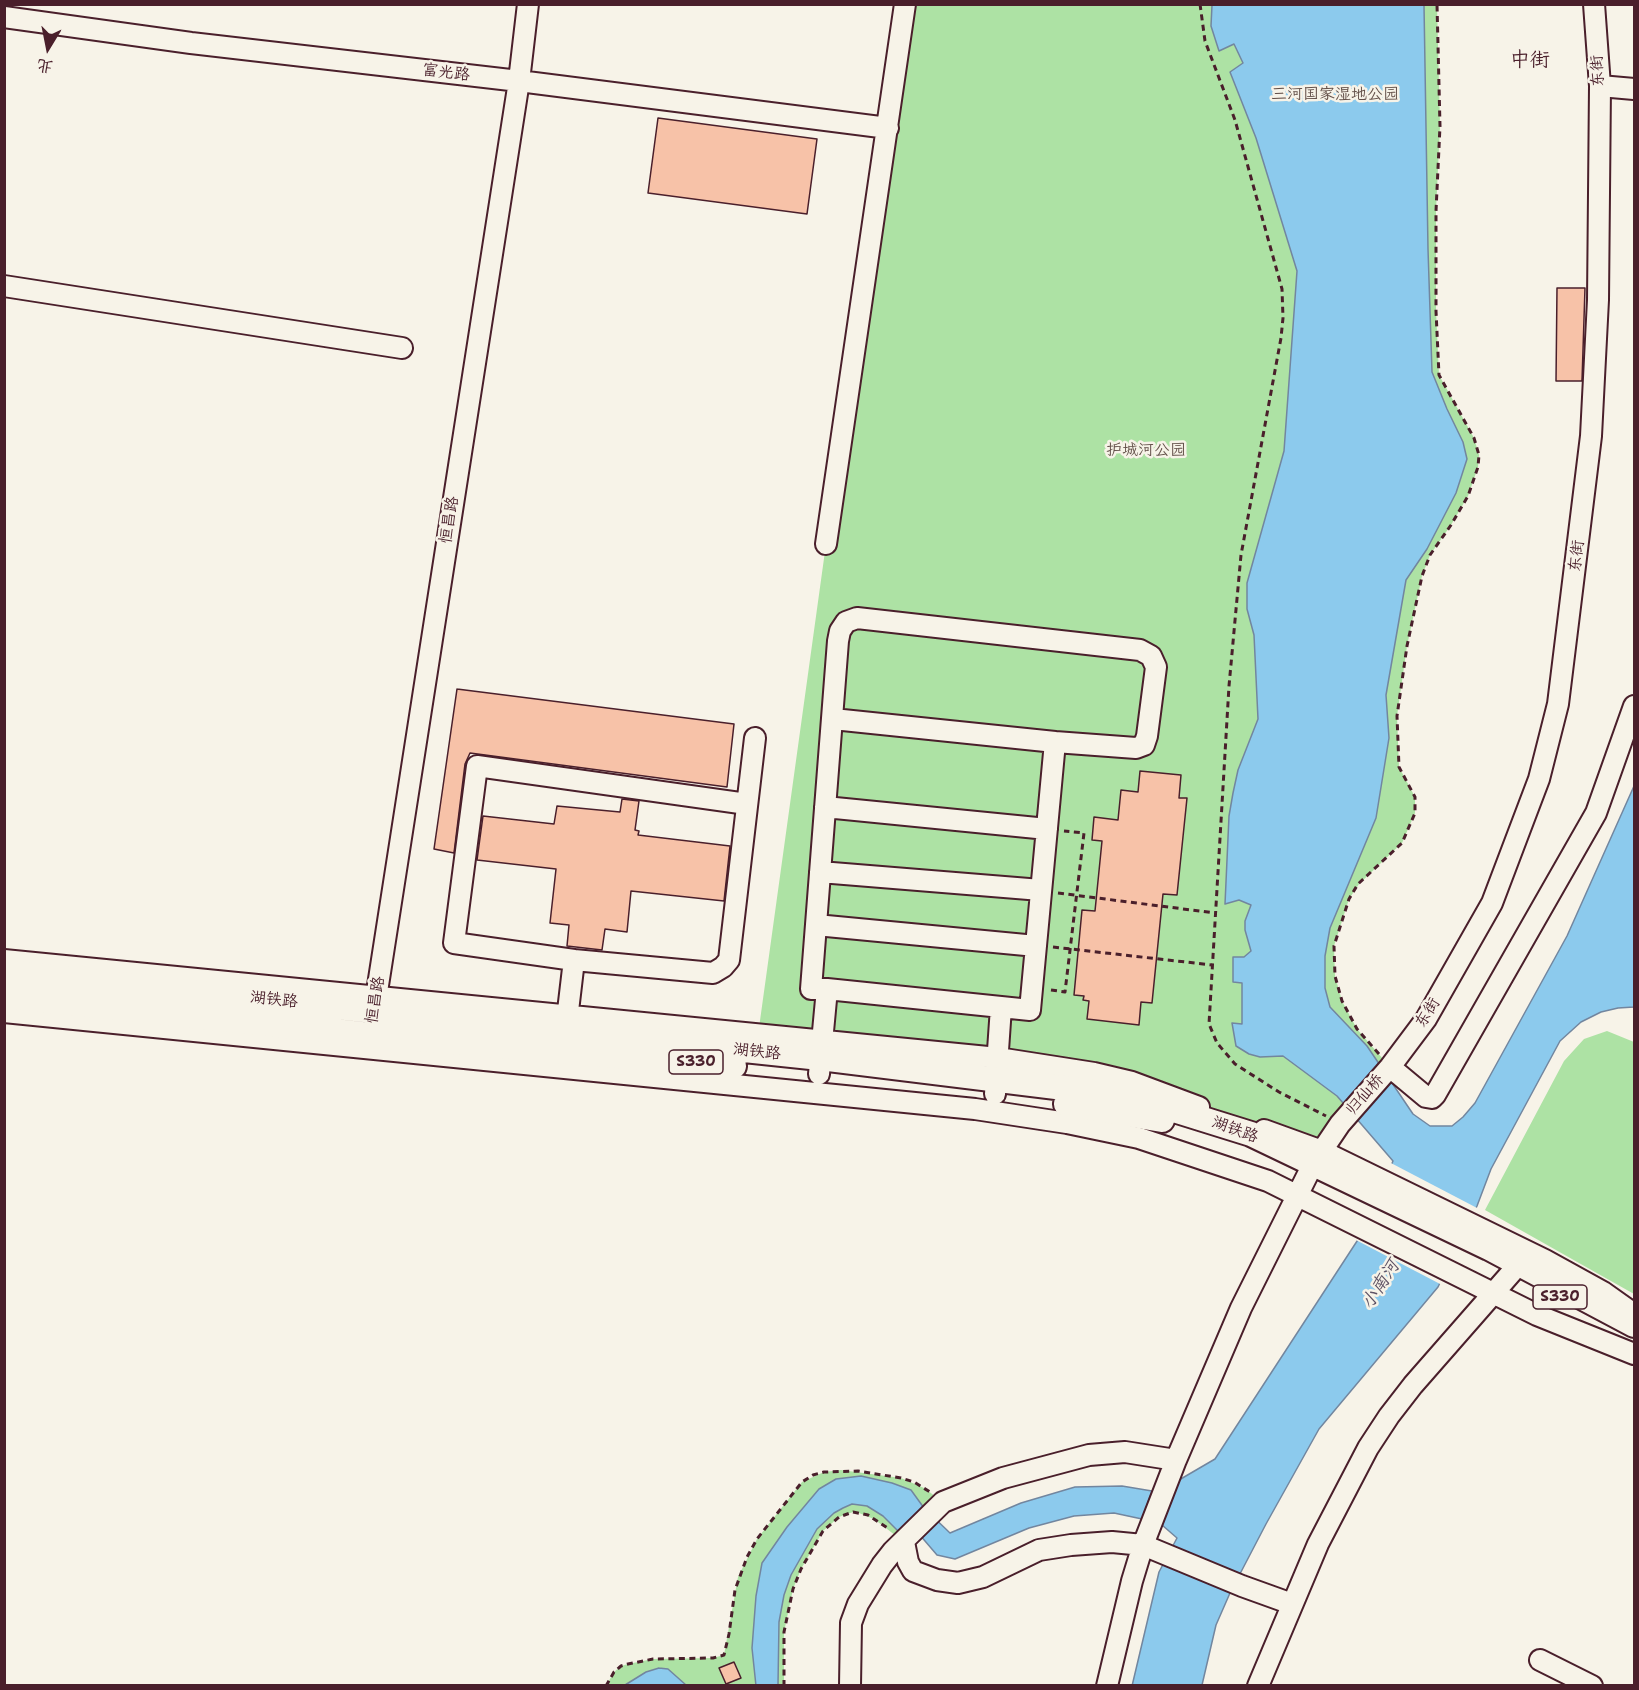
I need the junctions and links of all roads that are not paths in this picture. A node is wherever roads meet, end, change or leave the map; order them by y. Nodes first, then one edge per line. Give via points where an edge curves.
1 (528, 4) edge
2 (905, 4) edge
3 (1594, 4) edge
4 (4, 17) edge
5 (519, 81) junction
6 (1600, 86) junction
7 (1635, 89) edge
8 (888, 128) junction
9 (4, 286) edge
10 (402, 348) dead end
11 (826, 544) dead end
12 (1635, 706) edge
13 (832, 719) junction
14 (755, 738) dead end
15 (1055, 742) junction
16 (747, 804) junction
17 (825, 807) junction
18 (1047, 830) junction
19 (820, 872) junction
20 (1041, 890) junction
21 (816, 925) junction
22 (1036, 946) junction
23 (4, 960) edge
24 (574, 960) junction
25 (4, 972) edge
26 (827, 989) junction
27 (4, 996) edge
28 (375, 1004) junction
29 (1001, 1007) junction
30 (4, 1012) edge
31 (566, 1024) junction
32 (371, 1035) junction
33 (820, 1058) junction
34 (1390, 1067) junction
35 (996, 1077) junction
36 (1311, 1172) junction
37 (1489, 1247) junction
38 (1512, 1272) junction
39 (1494, 1293) junction
40 (1635, 1314) edge
41 (1635, 1324) edge
42 (1635, 1335) edge
43 (1635, 1354) edge
44 (1176, 1460) junction
45 (904, 1542) junction
46 (1143, 1545) junction
47 (1292, 1604) junction
48 (1540, 1660) dead end
49 (850, 1686) edge
50 (1107, 1686) edge
51 (1258, 1686) edge
52 (1592, 1686) edge

1 - 5 street, 恒昌路
2 - 8 street
3 - 6 street, 东街
4 - 5 street, 富光路
5 - 8 street, 富光路
5 - 28 street, 恒昌路
6 - 7 street
6 - 34 street, 东街 via 1598,300 1591,436 1558,704 1539,779 1492,903 1426,1019
8 - 11 street
9 - 10 street
12 - 34 street via 1596,813 1435,1095 1426,1097
13 - 15 street
13 - 15 street via 840,631 846,622 857,618 1140,650 1151,656 1156,667 1144,745 1136,748
13 - 17 street
14 - 16 street
15 - 18 street
16 - 24 street via 729,960 723,967 713,973
16 - 24 street via 477,766 454,943
17 - 18 street
17 - 19 street
18 - 20 street
19 - 20 street
19 - 21 street
20 - 22 street
21 - 22 street
21 - 26 street via 811,989
22 - 29 street via 1030,1010
23 - 28 street
24 - 31 street
25 - 28 main road, 湖铁路 / S330
26 - 29 street
26 - 33 street
27 - 32 main road, 湖铁路 / S330
28 - 31 main road, 湖铁路 / S330
28 - 32 street, 恒昌路
29 - 35 street
30 - 36 street via 975,1109 1139,1138 1268,1181
31 - 33 main road, 湖铁路 / S330
32 - 33 main road, 湖铁路 / S330
33 - 35 street
33 - 35 main road, 湖铁路 / S330 via 947,1087
34 - 36 street, 归仙桥 via 1341,1124
35 - 36 main road, 湖铁路 / S330 via 1152,1117
35 - 36 street via 1095,1073 1132,1082
36 - 37 main road, 湖铁路 / S330 via 1376,1192
36 - 39 street via 1355,1223
36 - 44 street, 归仙桥 via 1241,1308
37 - 38 main road, S330
37 - 40 street via 1584,1281
37 - 41 main road, S330
38 - 39 street
38 - 42 main road, S330
39 - 43 street via 1558,1324
39 - 47 street via 1413,1385 1378,1432 1318,1544
44 - 45 street via 1125,1452 1089,1455 1004,1478 943,1502
44 - 46 street, 归仙桥
45 - 46 street via 913,1570 958,1583 984,1577 1039,1551 1112,1542
45 - 49 street via 882,1565 858,1604 851,1623
46 - 47 street
46 - 50 street, 归仙桥
47 - 51 street
48 - 52 street

